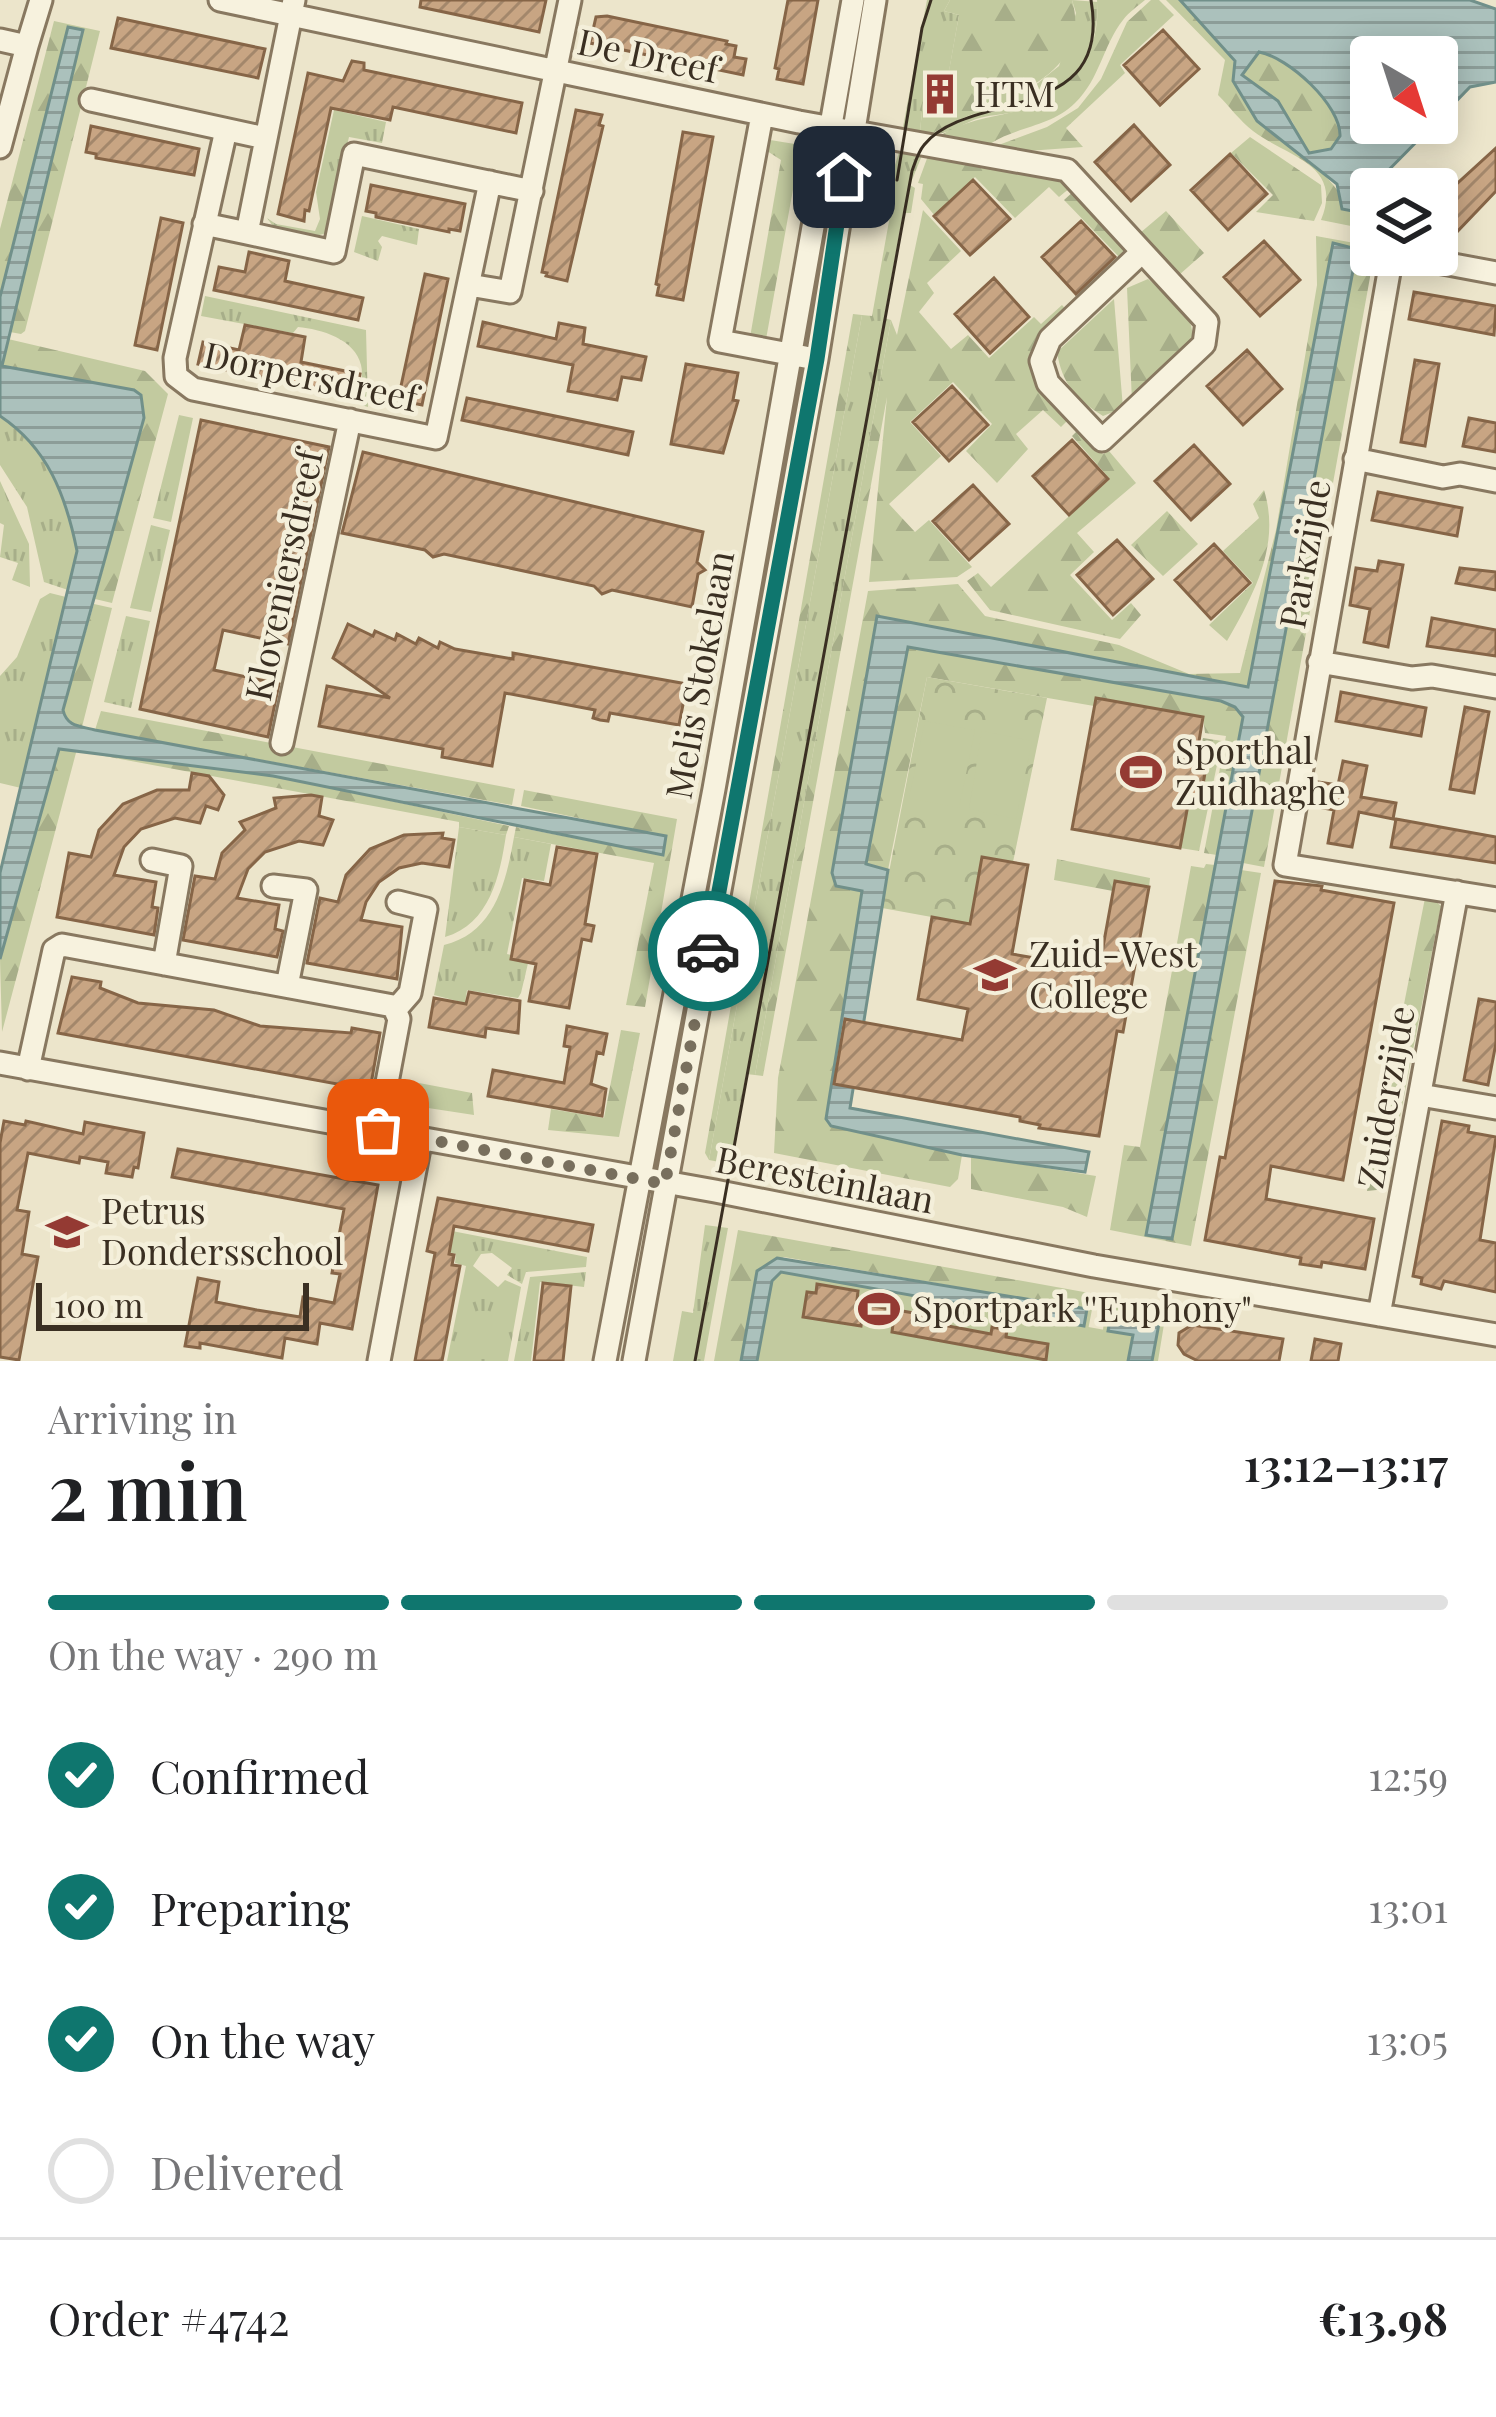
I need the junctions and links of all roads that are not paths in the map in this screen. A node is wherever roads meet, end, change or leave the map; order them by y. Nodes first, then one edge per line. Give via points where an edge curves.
1 (40, 0) edge
2 (220, 0) edge
3 (570, 0) edge
4 (854, 0) edge
5 (875, 0) edge
6 (292, 8) edge
7 (0, 40) edge
8 (27, 46) junction
9 (557, 70) junction
10 (91, 100) dead end
11 (762, 115) junction
12 (226, 130) junction
13 (841, 130) junction
14 (266, 138) junction
15 (0, 147) edge
16 (490, 182) junction
17 (532, 190) junction
18 (203, 224) junction
19 (247, 233) junction
20 (1142, 252) junction
21 (1458, 266) edge
22 (1496, 273) edge
23 (1392, 276) edge
24 (469, 285) junction
25 (790, 355) junction
26 (817, 359) junction
27 (350, 420) junction
28 (1355, 459) junction
29 (1496, 481) edge
30 (1318, 662) junction
31 (1496, 687) edge
32 (282, 743) dead end
33 (152, 860) dead end
34 (272, 886) dead end
35 (1457, 892) junction
36 (1496, 899) edge
37 (398, 902) dead end
38 (164, 964) junction
39 (287, 986) junction
40 (396, 1009) junction
41 (0, 1063) edge
42 (28, 1069) junction
43 (1420, 1095) junction
44 (1496, 1108) edge
45 (378, 1130) junction
46 (421, 1138) junction
47 (638, 1178) junction
48 (665, 1184) junction
49 (1379, 1315) junction
50 (1496, 1335) edge
51 (379, 1361) edge
52 (605, 1361) edge
53 (634, 1361) edge

1 - 8 street
2 - 6 street, De Dreef
3 - 9 street
4 - 13 street, Melis Stokelaan
5 - 13 street, Melis Stokelaan
6 - 9 street, De Dreef
6 - 14 street
7 - 8 street
8 - 15 street
9 - 11 street, De Dreef
9 - 17 street
10 - 12 street
11 - 13 street, De Dreef
11 - 25 street via 720,341
12 - 14 street
12 - 18 street
13 - 20 street, De Dreef via 1067,170
13 - 25 street, Melis Stokelaan
13 - 26 street, Melis Stokelaan
14 - 19 street
16 - 17 street
16 - 19 street via 354,154 334,252
16 - 24 street
17 - 24 street via 510,292
18 - 19 street
18 - 27 street, Dorpersdreef via 176,376 193,389
20 - 20 street, De Dreef via 1209,332 1102,440 1048,382 1041,361 1050,339
21 - 22 street
23 - 28 street, Parkzijde
24 - 27 street, Dorpersdreef via 436,438
25 - 26 street
25 - 47 street, Melis Stokelaan
26 - 48 street, Melis Stokelaan
27 - 32 street, Kloveniersdreef
28 - 29 street
28 - 30 street, Parkzijde
30 - 31 street
30 - 35 street, Parkzijde via 1285,865
33 - 38 street via 182,866
34 - 39 street via 305,890
35 - 36 street
35 - 43 street, Zuiderzijde
37 - 40 street via 426,909 410,993
38 - 39 street
38 - 42 street via 57,945
39 - 40 street
40 - 45 street
41 - 42 street, Beresteinlaan
42 - 45 street, Beresteinlaan
43 - 44 street
43 - 49 street, Zuiderzijde
45 - 46 street, Beresteinlaan
46 - 47 street, Beresteinlaan
46 - 51 street
47 - 48 street, Beresteinlaan
47 - 52 street, Melis Stokelaan
48 - 49 street, Beresteinlaan via 1296,1311
48 - 53 street, Melis Stokelaan
49 - 50 street, Beresteinlaan

